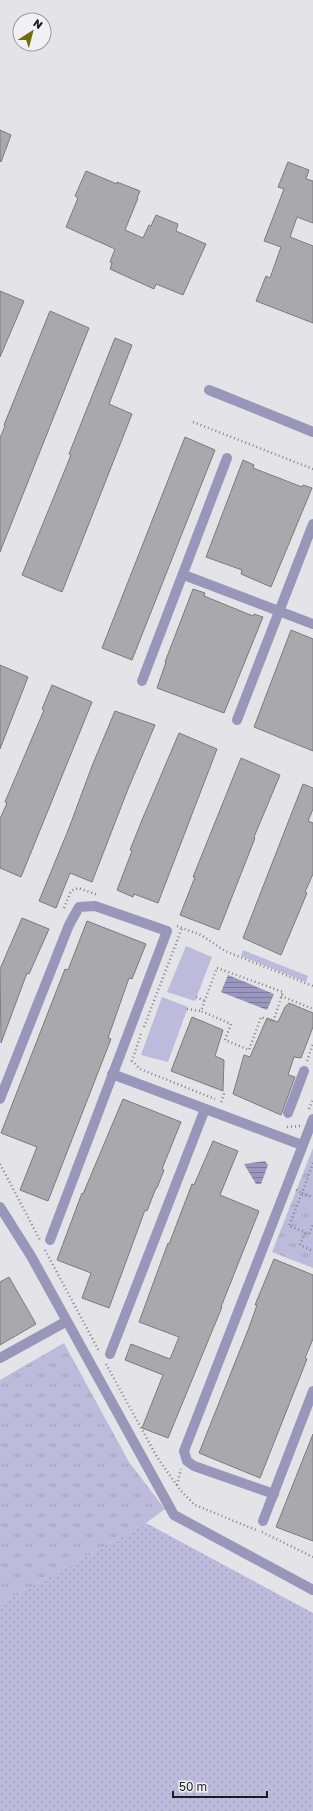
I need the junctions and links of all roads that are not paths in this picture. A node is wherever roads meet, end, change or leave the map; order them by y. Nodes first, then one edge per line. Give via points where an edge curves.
1 (209, 390) dead end
2 (313, 432) edge
3 (227, 458) dead end
4 (313, 524) edge
5 (184, 575) junction
6 (280, 611) junction
7 (313, 624) edge
8 (142, 681) dead end
9 (237, 720) dead end
10 (305, 1072) edge
11 (112, 1074) junction
12 (0, 1099) edge
13 (205, 1109) junction
14 (288, 1113) dead end
15 (313, 1119) edge
16 (302, 1145) junction
17 (0, 1207) edge
18 (50, 1240) dead end
19 (67, 1320) junction
20 (110, 1354) dead end
21 (0, 1358) edge
22 (313, 1391) edge
23 (274, 1494) junction
24 (263, 1521) dead end
25 (313, 1590) edge

1 - 2 street
3 - 5 street
4 - 6 street
5 - 6 street
5 - 8 street
6 - 7 street
6 - 9 street
10 - 14 street
11 - 12 street via 167,931 95,906 79,907 69,925
11 - 13 street
11 - 18 street
13 - 16 street
13 - 20 street
15 - 16 street
16 - 23 street via 184,1452 186,1461 194,1466
17 - 19 street
19 - 21 street
19 - 25 street via 174,1514
22 - 23 street
23 - 24 street

